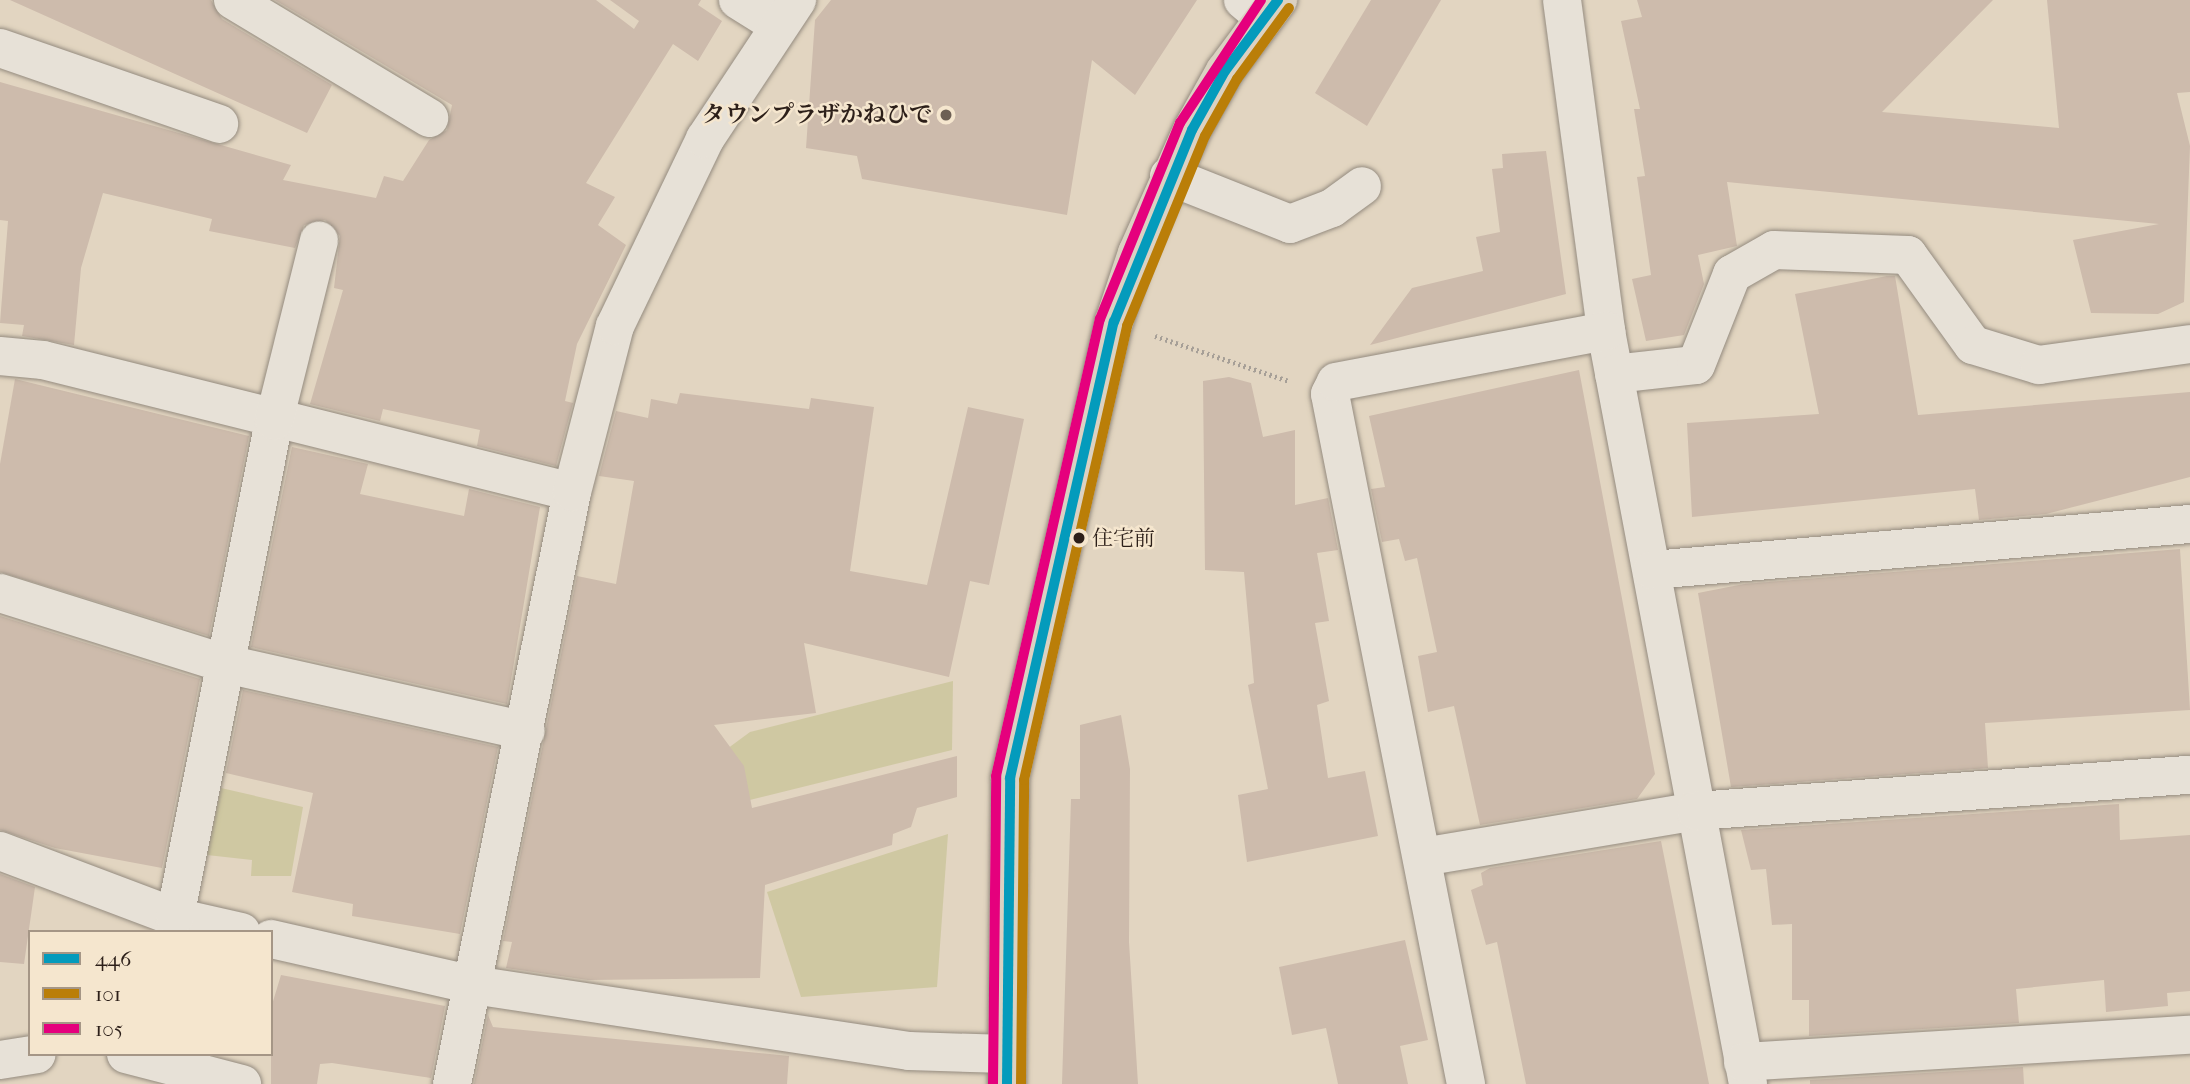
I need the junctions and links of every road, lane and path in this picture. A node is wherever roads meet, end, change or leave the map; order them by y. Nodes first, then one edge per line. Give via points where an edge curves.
1 (233, 0) edge
2 (738, 0) edge
3 (1562, 0) edge
4 (1261, 5) edge
5 (787, 13) edge
6 (0, 48) edge
7 (429, 118) dead end
8 (219, 124) dead end
9 (1169, 176) junction
10 (1362, 186) dead end
11 (319, 241) dead end
12 (1114, 322) junction
13 (1606, 331) junction
14 (2190, 344) edge
15 (0, 356) edge
16 (1615, 374) junction
17 (1330, 394) junction
18 (274, 421) junction
19 (572, 492) junction
20 (2190, 524) edge
21 (1652, 570) junction
22 (0, 593) edge
23 (226, 664) junction
24 (526, 731) junction
25 (2190, 775) edge
26 (1696, 811) junction
27 (0, 850) edge
28 (1422, 857) junction
29 (175, 917) junction
30 (232, 930) edge
31 (273, 939) edge
32 (473, 985) junction
33 (2190, 1035) edge
34 (28, 1055) edge
35 (134, 1056) edge
36 (0, 1060) edge
37 (1007, 1069) edge
38 (1746, 1073) edge
39 (242, 1084) edge
40 (452, 1084) edge
41 (1466, 1084) edge

1 - 7 street
2 - 5 street
3 - 13 street
4 - 9 main road
5 - 19 street via 705,139 615,326
6 - 8 street
9 - 10 street via 1290,224 1332,208
9 - 12 main road
11 - 18 street
12 - 17 path
12 - 37 main road via 1010,778
13 - 16 street
13 - 17 street via 1336,382
14 - 16 street via 2039,365 1973,345 1908,255 1774,250 1732,274 1696,365
15 - 18 street via 43,360
16 - 21 street
17 - 28 street
18 - 19 street
18 - 23 street
19 - 24 street
20 - 21 street
21 - 26 street
22 - 23 street
23 - 24 street
23 - 29 street
24 - 32 street
25 - 26 street
26 - 28 street
26 - 38 street
27 - 29 street
28 - 41 street
29 - 30 street
31 - 32 street
32 - 37 street
32 - 40 street
33 - 38 street
34 - 36 street
35 - 39 street

